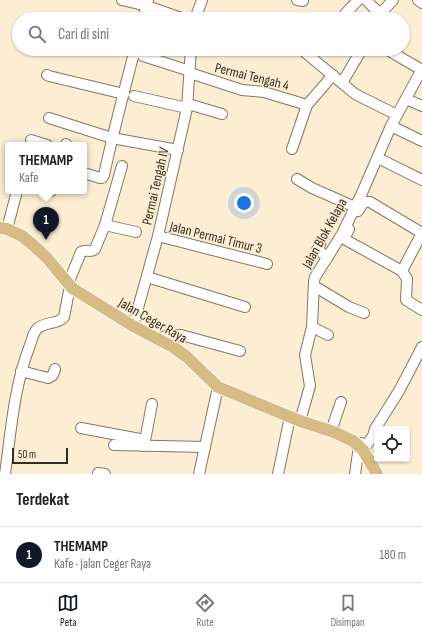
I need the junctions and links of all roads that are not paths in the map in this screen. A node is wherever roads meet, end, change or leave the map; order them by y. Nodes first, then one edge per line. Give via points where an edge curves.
1 (122, 0) edge
2 (202, 0) edge
3 (358, 0) edge
4 (366, 0) edge
5 (393, 0) edge
6 (418, 0) edge
7 (147, 3) edge
8 (422, 3) edge
9 (168, 12) edge
10 (198, 12) edge
11 (348, 12) edge
12 (377, 12) edge
13 (385, 12) edge
14 (134, 56) edge
15 (148, 56) edge
16 (191, 56) edge
17 (310, 56) edge
18 (358, 56) edge
19 (398, 56) edge
20 (422, 70) edge
21 (190, 72) junction
22 (47, 75) dead end
23 (333, 75) junction
24 (342, 83) junction
25 (418, 86) edge
26 (129, 95) junction
27 (406, 99) junction
28 (307, 105) junction
29 (187, 106) junction
30 (422, 106) edge
31 (222, 114) dead end
32 (397, 115) junction
33 (49, 118) dead end
34 (392, 126) junction
35 (116, 139) junction
36 (422, 141) edge
37 (292, 149) dead end
38 (178, 150) junction
39 (384, 161) dead end
40 (122, 166) dead end
41 (87, 174) edge
42 (297, 179) dead end
43 (422, 180) edge
44 (16, 194) edge
45 (355, 207) junction
46 (105, 224) junction
47 (3, 229) edge
48 (136, 232) dead end
49 (422, 233) edge
50 (158, 236) junction
51 (320, 245) dead end
52 (328, 257) junction
53 (267, 264) dead end
54 (402, 271) junction
55 (147, 277) junction
56 (314, 286) junction
57 (72, 287) junction
58 (245, 307) dead end
59 (422, 310) edge
60 (364, 313) dead end
61 (133, 326) junction
62 (312, 327) junction
63 (328, 335) dead end
64 (158, 339) junction
65 (422, 347) edge
66 (240, 351) dead end
67 (55, 369) dead end
68 (21, 371) junction
69 (218, 387) junction
70 (341, 402) dead end
71 (152, 404) dead end
72 (295, 419) junction
73 (81, 428) dead end
74 (331, 431) junction
75 (145, 443) junction
76 (114, 446) dead end
77 (205, 447) junction
78 (360, 450) junction
79 (5, 474) edge
80 (199, 474) edge
81 (278, 474) edge
82 (355, 474) edge
83 (377, 474) edge

1 - 7 street
2 - 10 street
3 - 11 street
4 - 12 street
5 - 13 street
6 - 8 street
7 - 9 street
14 - 26 street
15 - 21 street, Permai Tengah 4
16 - 21 street, Permai Tengah IV
17 - 23 street
18 - 24 street
19 - 20 street
20 - 25 street, Jalan Blok Kelapa
21 - 28 street, Permai Tengah 4 via 242,90 264,92
21 - 29 street, Permai Tengah IV
22 - 26 street
23 - 24 street
23 - 28 street
24 - 32 street via 359,97
25 - 27 street, Jalan Blok Kelapa
26 - 29 street
26 - 35 street
27 - 30 street
27 - 32 street, Jalan Blok Kelapa
28 - 37 street
29 - 31 street
29 - 38 street, Permai Tengah IV
32 - 34 street, Jalan Blok Kelapa
33 - 35 street
34 - 36 street
34 - 45 street, Jalan Blok Kelapa
35 - 38 street
35 - 41 street via 103,177
38 - 50 street, Permai Tengah IV
39 - 43 street
40 - 46 street
42 - 45 street
44 - 47 street
45 - 52 street, Jalan Blok Kelapa
46 - 48 street
46 - 57 street via 95,249 81,252
47 - 57 main road, Jalan Ceger Raya via 22,236 33,245
49 - 54 street
49 - 54 street via 370,202 366,201 361,205 346,234 346,240
50 - 53 street, Jalan Permai Timur 3
50 - 55 street, Permai Tengah IV
51 - 52 street via 317,250
52 - 56 street, Jalan Blok Kelapa via 316,277
54 - 59 street via 407,279 406,300
55 - 58 street
55 - 61 street, Permai Tengah IV
56 - 60 street
56 - 62 street, Jalan Blok Kelapa
57 - 61 main road, Jalan Ceger Raya
57 - 68 street via 64,317 59,321 41,325 37,329
61 - 64 main road, Jalan Ceger Raya
62 - 63 street
62 - 72 street, Jalan Blok Kelapa via 305,355 310,386
64 - 66 street via 181,335
64 - 69 main road, Jalan Ceger Raya via 187,357
65 - 78 street via 373,436
67 - 68 street via 48,378
68 - 79 street
69 - 72 main road, Jalan Ceger Raya
69 - 77 street
70 - 74 street
71 - 75 street
72 - 74 main road, Jalan Ceger Raya
72 - 81 street, Jalan Blok Kelapa
73 - 75 street
74 - 78 main road, Jalan Ceger Raya via 345,436
75 - 76 street
75 - 77 street
77 - 80 street
78 - 82 street
78 - 83 main road, Jalan Ceger Raya

